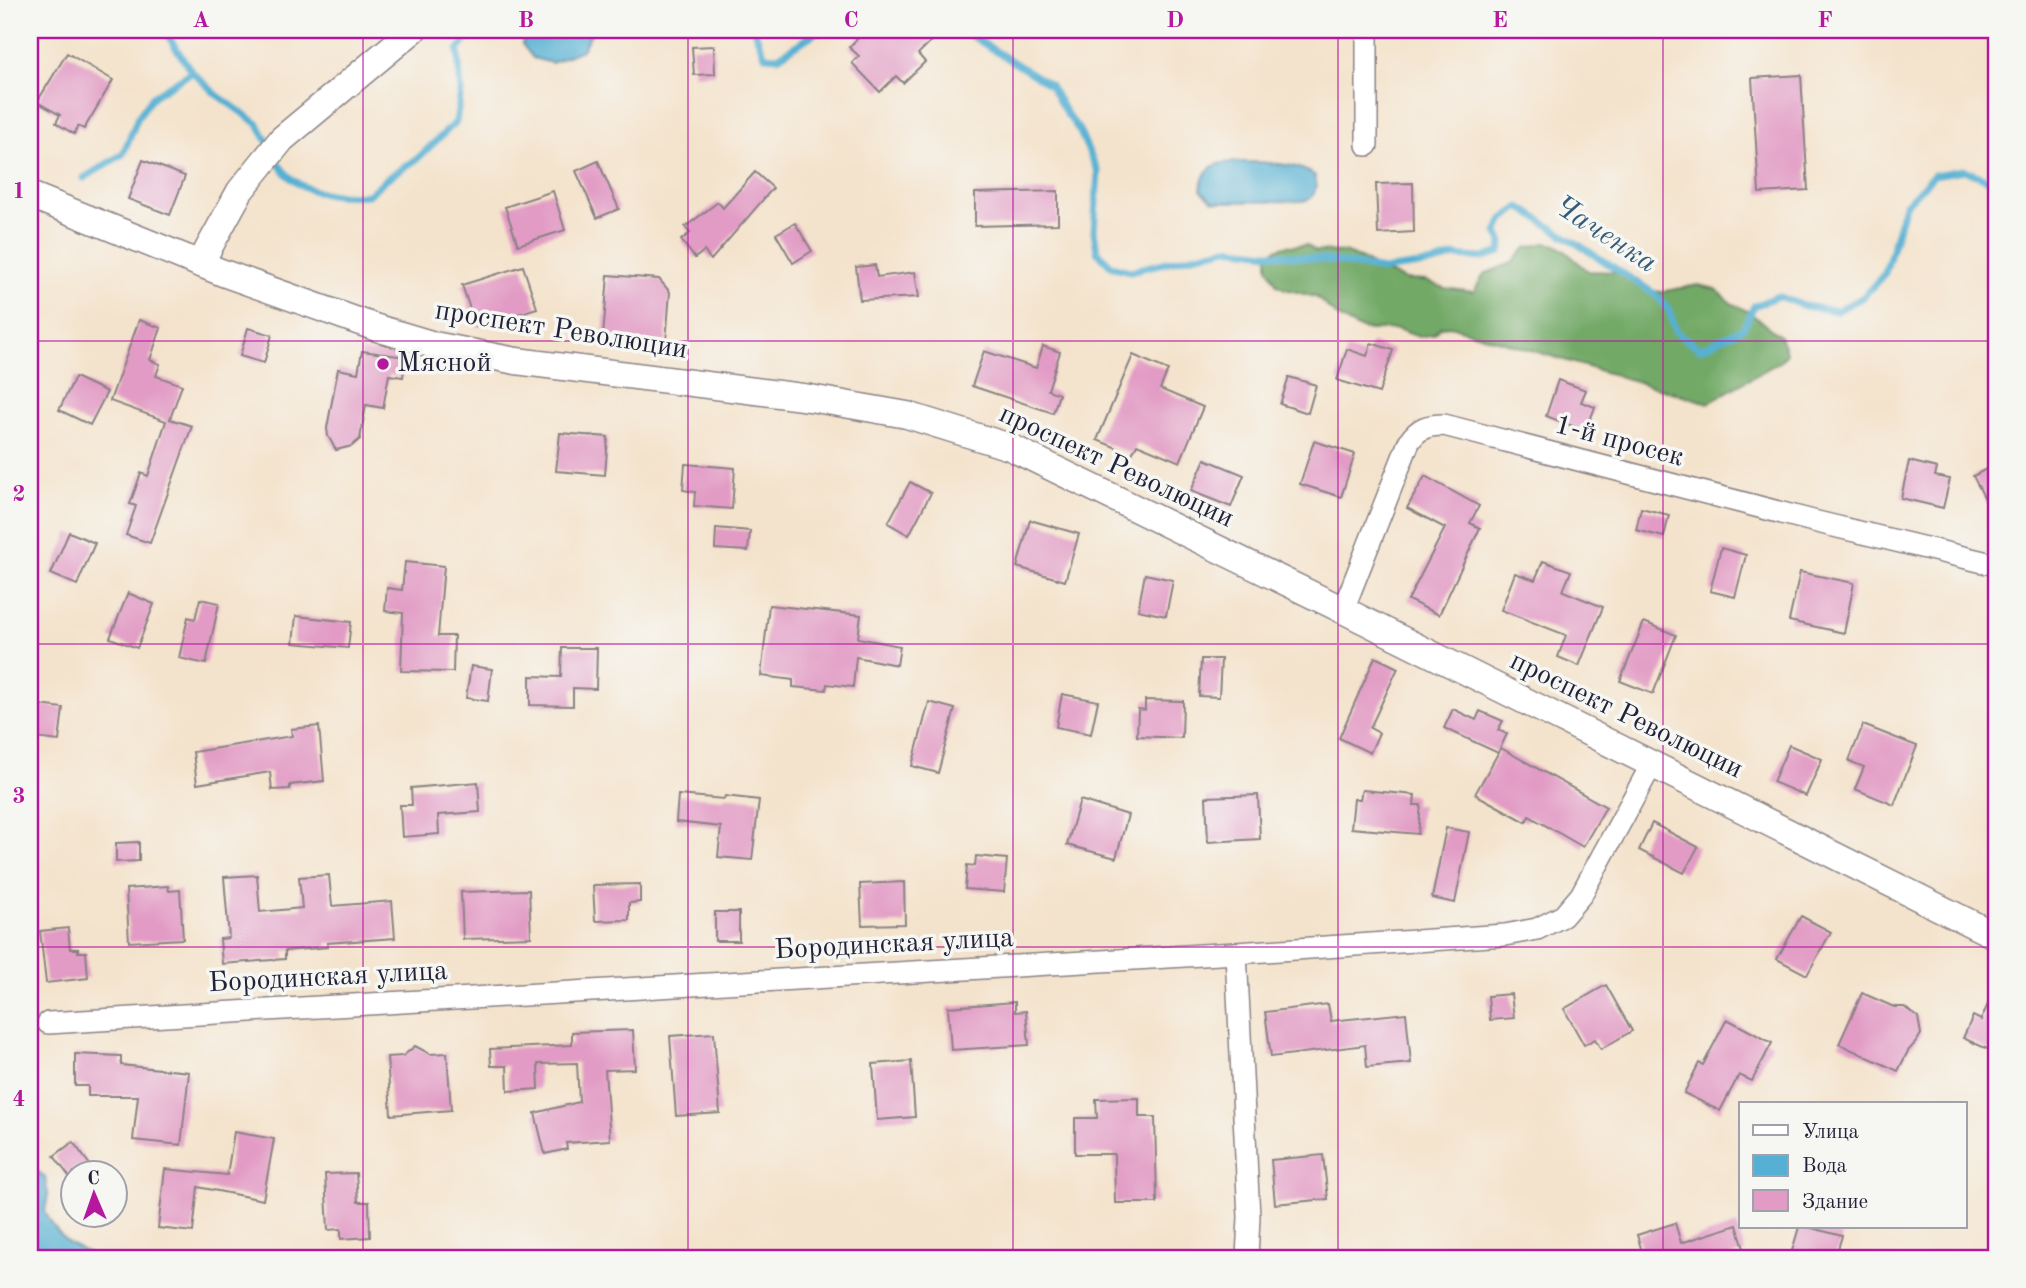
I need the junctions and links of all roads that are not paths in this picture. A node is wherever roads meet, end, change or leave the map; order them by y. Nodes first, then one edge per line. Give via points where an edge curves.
1 (413, 30) edge
2 (1367, 30) edge
3 (1367, 145) dead end
4 (30, 195) edge
5 (200, 264) junction
6 (1996, 565) edge
7 (1343, 610) junction
8 (1652, 764) junction
9 (1996, 936) edge
10 (1236, 953) junction
11 (48, 1023) dead end
12 (1247, 1258) edge

1 - 5 street via 282,139 254,172
2 - 3 street
4 - 5 street, проспект Революции
5 - 7 street, проспект Революции via 434,345 516,361 810,398 906,415 1010,447
6 - 7 street, 1-й просек via 1444,425 1428,425 1409,442
7 - 8 street, проспект Революции
8 - 9 street, проспект Революции
8 - 10 street, Бородинская улица via 1581,895 1563,916 1537,929
10 - 11 street, Бородинская улица
10 - 12 street via 1250,1217

